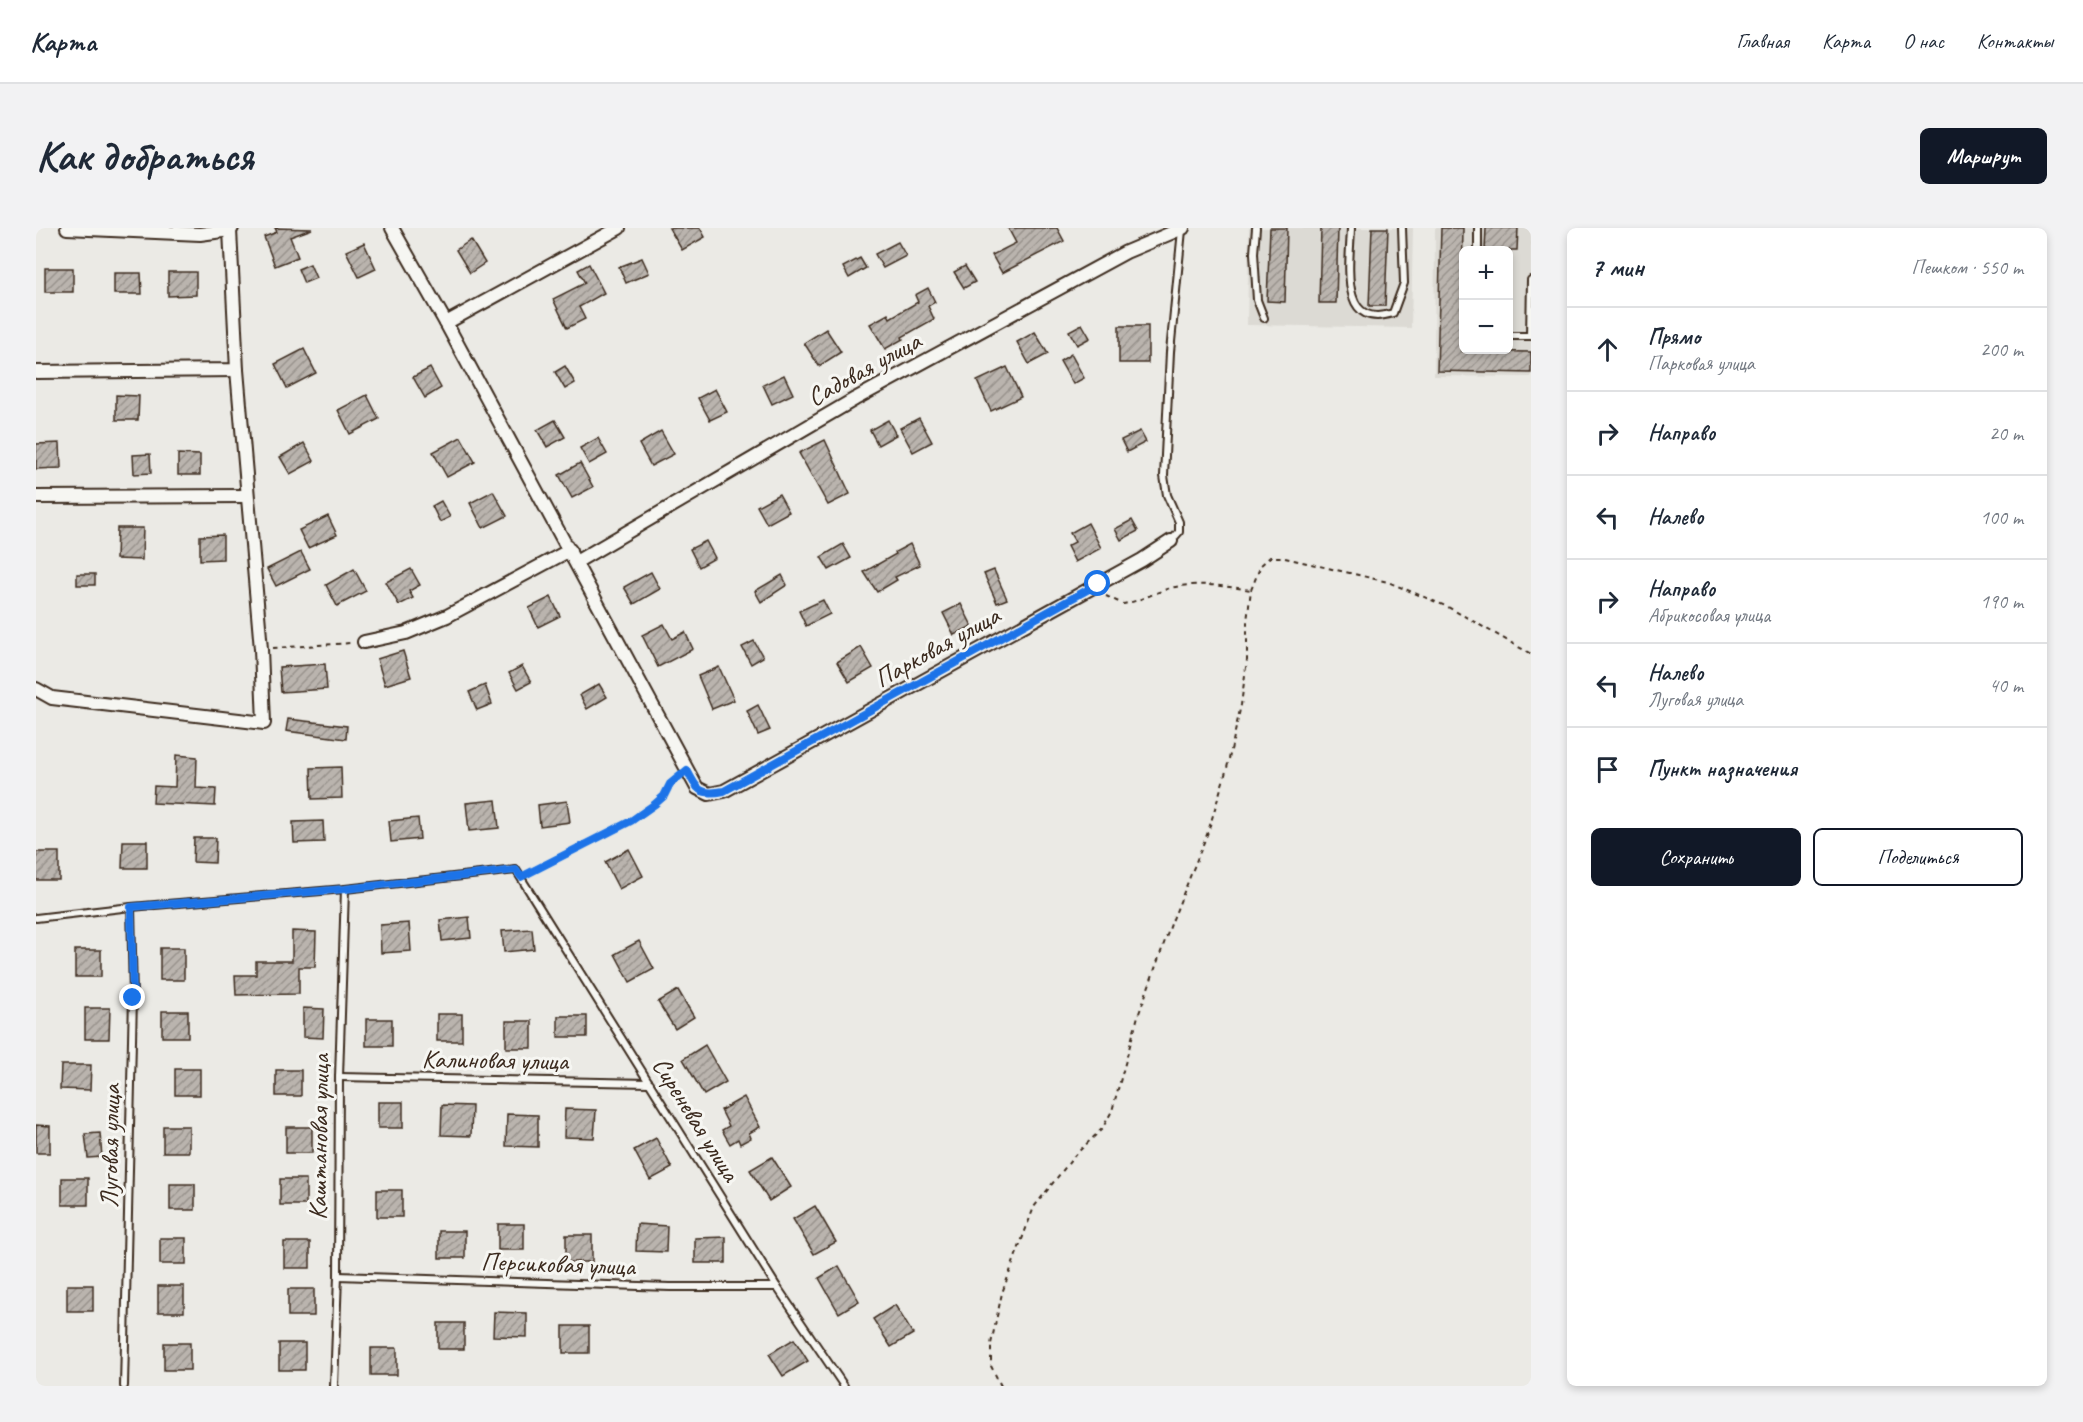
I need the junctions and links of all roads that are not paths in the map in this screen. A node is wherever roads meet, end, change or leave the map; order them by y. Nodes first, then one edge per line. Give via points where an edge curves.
1 (67, 228) edge
2 (392, 228) edge
3 (619, 228) edge
4 (1256, 228) edge
5 (1351, 228) edge
6 (1402, 228) edge
7 (1478, 228) edge
8 (231, 229) edge
9 (1182, 229) edge
10 (1478, 246) edge
11 (1531, 280) edge
12 (1264, 318) dead end
13 (446, 323) junction
14 (1513, 336) edge
15 (1531, 336) edge
16 (237, 370) junction
17 (36, 372) edge
18 (247, 496) junction
19 (36, 497) edge
20 (1171, 541) joint
21 (570, 550) junction
22 (576, 562) junction
23 (364, 642) road end
24 (36, 688) edge
25 (345, 889) junction
26 (131, 907) junction
27 (36, 918) edge
28 (339, 1077) junction
29 (651, 1083) junction
30 (338, 1276) junction
31 (777, 1287) junction
32 (124, 1386) edge
33 (334, 1386) edge
34 (844, 1386) edge

1 - 8 street via 200,234
2 - 13 street
3 - 13 street
4 - 12 lane via 1257,300
5 - 6 lane via 1350,288 1355,305 1366,314 1381,317 1393,313 1404,283
7 - 10 lane
8 - 16 street
9 - 20 lane via 1170,352 1164,476 1167,495 1179,522 1179,532
9 - 22 street, Садовая улица via 1126,252 855,399
11 - 15 lane
13 - 21 street
14 - 15 lane
16 - 17 street
16 - 18 street
18 - 19 street
18 - 24 street via 264,723 52,698
20 - 22 street, Парковая улица via 724,791 709,794 697,788
21 - 22 street
21 - 23 street via 447,616 406,633
25 - 26 lane
25 - 28 lane, Каштановая улица
25 - 29 lane, Сиреневая улица via 516,870
26 - 27 lane
26 - 32 lane, Луговая улица via 133,998
28 - 29 lane, Калиновая улица
28 - 30 lane, Каштановая улица
29 - 31 lane, Сиреневая улица
30 - 31 lane, Персиковая улица
30 - 33 lane, Каштановая улица
31 - 34 lane, Сиреневая улица

